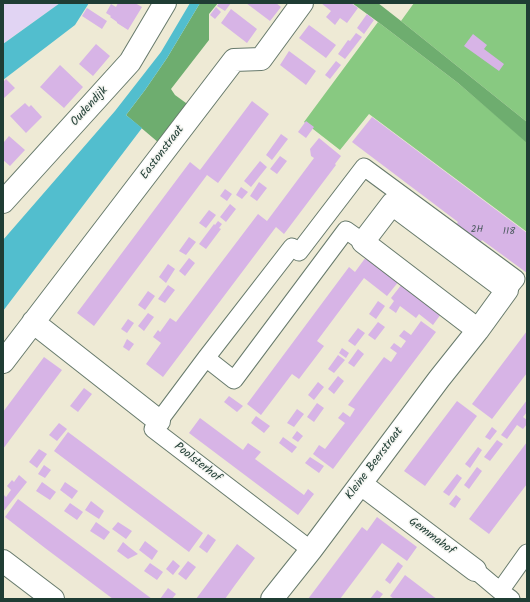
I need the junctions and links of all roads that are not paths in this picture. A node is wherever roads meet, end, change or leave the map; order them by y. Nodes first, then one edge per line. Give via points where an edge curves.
1 (165, 3) edge
2 (302, 3) edge
3 (396, 198) junction
4 (3, 202) edge
5 (310, 237) junction
6 (363, 242) junction
7 (329, 253) junction
8 (33, 322) junction
9 (478, 330) junction
10 (206, 358) junction
11 (3, 362) edge
12 (159, 421) junction
13 (361, 484) junction
14 (311, 550) junction
15 (527, 553) edge
16 (3, 561) edge
17 (475, 570) joint
18 (505, 595) edge
19 (52, 599) edge
20 (272, 599) edge

1 - 4 street, Oudendijk via 130,62
2 - 8 street, Eastonstraat via 260,59 234,60
3 - 5 street, Kleine Beerstraat via 364,167
3 - 6 street
3 - 9 street, Kleine Beerstraat via 507,290
5 - 7 street
5 - 10 street via 299,252 292,247
6 - 7 street via 346,230
6 - 9 street
7 - 10 street via 234,380
8 - 11 street, Eastonstraat
8 - 12 street
9 - 13 street, Kleine Beerstraat
10 - 12 street
12 - 14 street, Poolsterhof via 153,429
13 - 14 street, Kleine Beerstraat
13 - 17 street, Gemmahof
14 - 20 street, Kleine Beerstraat
15 - 18 street, Gemmahof
16 - 19 street
17 - 18 street, Gemmahof

